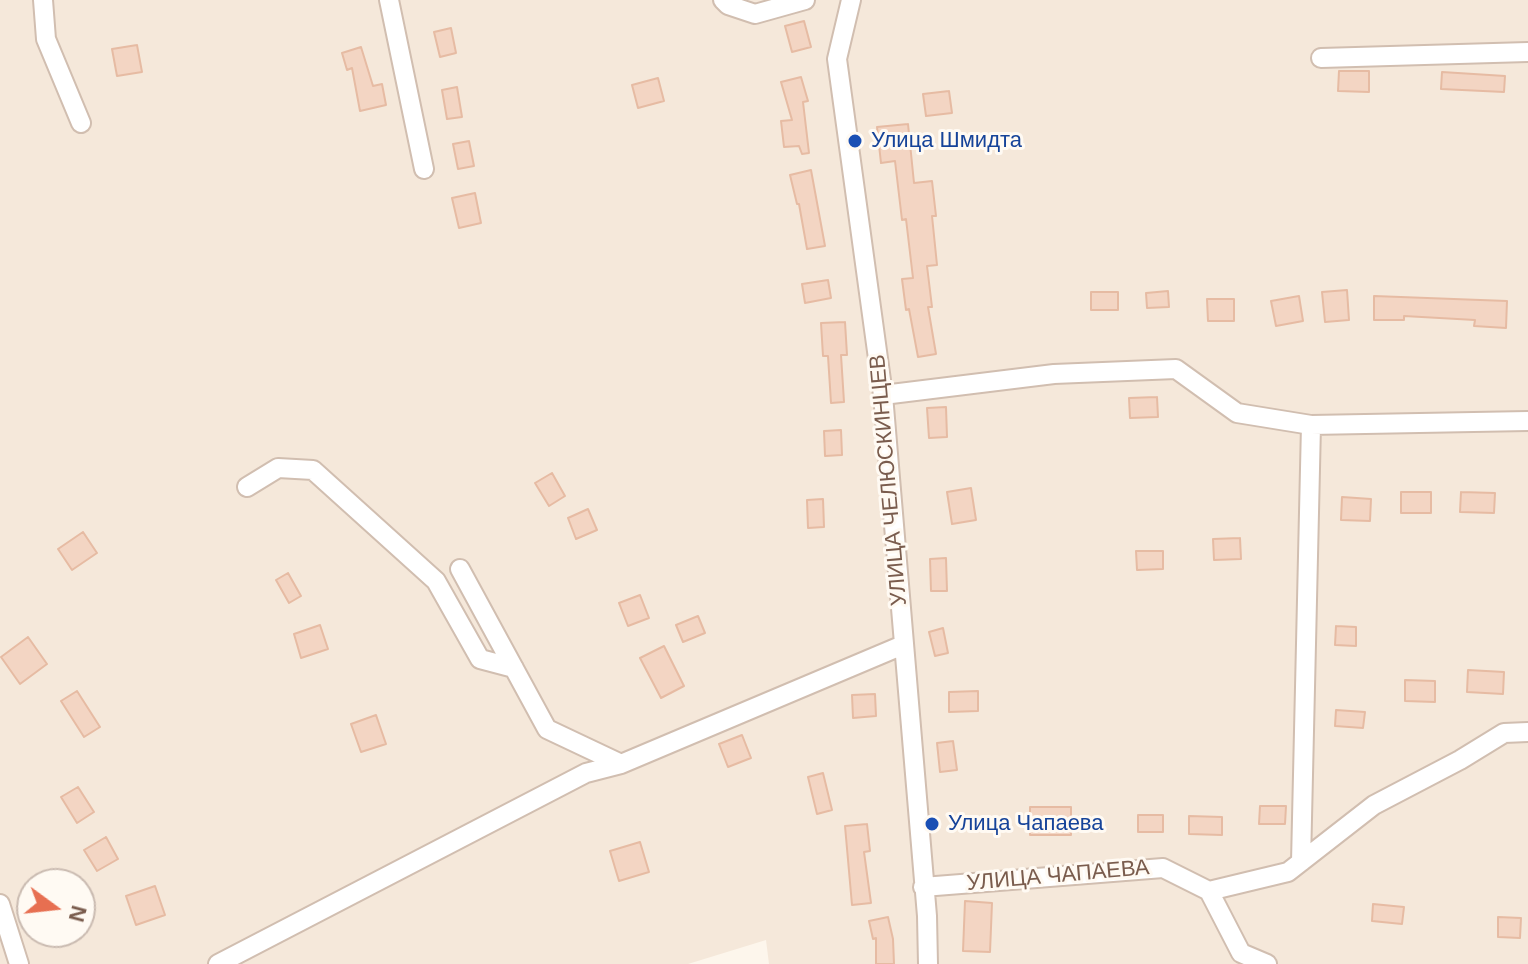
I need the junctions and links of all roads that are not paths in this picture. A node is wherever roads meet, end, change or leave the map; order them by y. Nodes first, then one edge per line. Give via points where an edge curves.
1 (43, 0) edge
2 (389, 0) edge
3 (723, 0) edge
4 (805, 0) edge
5 (850, 0) edge
6 (1528, 52) edge
7 (1321, 58) dead end
8 (81, 123) dead end
9 (424, 169) dead end
10 (883, 395) junction
11 (1528, 421) edge
12 (1311, 425) junction
13 (247, 487) dead end
14 (460, 569) dead end
15 (903, 645) junction
16 (514, 668) junction
17 (1528, 732) edge
18 (621, 764) junction
19 (1301, 862) junction
20 (923, 887) junction
21 (1209, 891) junction
22 (0, 904) edge
23 (19, 964) edge
24 (218, 964) edge
25 (928, 964) edge
26 (1267, 964) edge

1 - 8 street via 46,39
2 - 9 street
3 - 4 street via 755,14
5 - 10 street, УЛИЦА ЧЕЛЮСКИНЦЕВ via 837,59
6 - 7 street
10 - 12 street via 1054,374 1176,369 1237,413
10 - 15 street, УЛИЦА ЧЕЛЮСКИНЦЕВ
11 - 12 street
12 - 19 street
13 - 16 street via 278,468 313,470 436,581 480,659
14 - 16 street
15 - 18 street
15 - 20 street, УЛИЦА ЧЕЛЮСКИНЦЕВ
16 - 18 street via 547,729
17 - 19 street via 1504,733 1374,805
18 - 24 street via 586,773
19 - 21 street via 1288,872
20 - 21 street, УЛИЦА ЧАПАЕВА via 1163,868
20 - 25 street, УЛИЦА ЧЕЛЮСКИНЦЕВ
21 - 26 street via 1241,953
22 - 23 street

